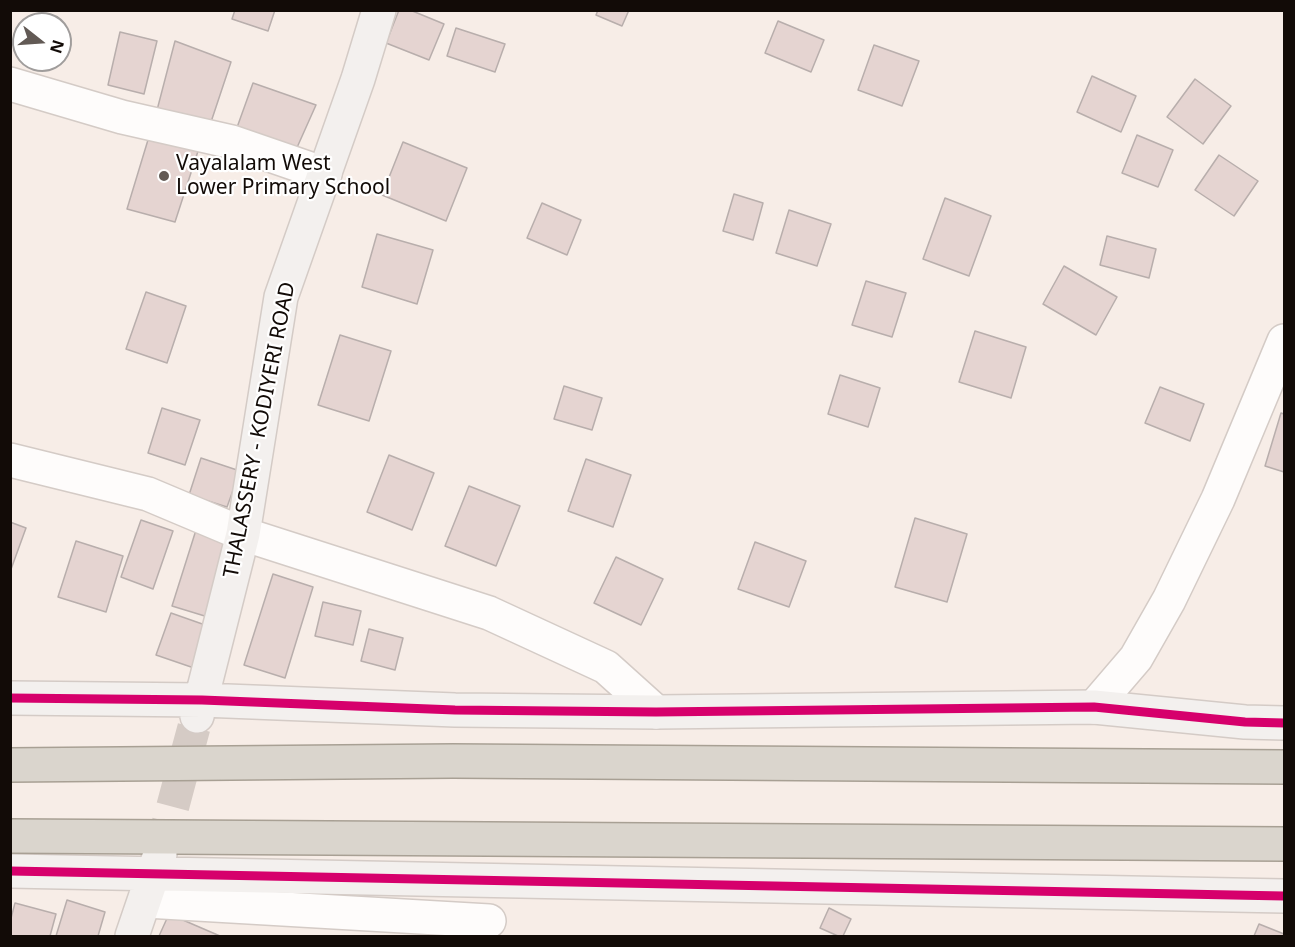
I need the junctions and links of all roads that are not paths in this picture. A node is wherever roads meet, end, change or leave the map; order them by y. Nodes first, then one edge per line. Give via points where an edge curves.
1 (379, 10) edge
2 (10, 84) edge
3 (325, 174) junction
4 (1284, 341) edge
5 (10, 460) edge
6 (243, 534) junction
7 (10, 698) edge
8 (1094, 707) junction
9 (200, 708) junction
10 (656, 712) junction
11 (1284, 723) edge
12 (10, 765) edge
13 (1284, 767) edge
14 (10, 836) edge
15 (1284, 844) edge
16 (10, 871) edge
17 (154, 876) junction
18 (514, 880) junction
19 (1251, 895) junction
20 (1284, 896) edge
21 (1284, 913) edge
22 (485, 929) edge
23 (132, 936) edge

1 - 3 street, THALASSERY - KODIYERI ROAD
2 - 3 street via 122,117 232,142
3 - 6 street, THALASSERY - KODIYERI ROAD via 281,297
4 - 8 street via 1218,499 1169,600 1136,658
5 - 6 street via 148,494
6 - 9 street, THALASSERY - KODIYERI ROAD
6 - 10 street via 489,613 606,667
7 - 9 street
8 - 10 street
8 - 11 street
9 - 10 street
12 - 13 highway via 465,761
14 - 15 highway
16 - 17 street
17 - 18 street
17 - 22 street
17 - 23 street
18 - 19 street
18 - 22 street
19 - 20 street
19 - 21 street

